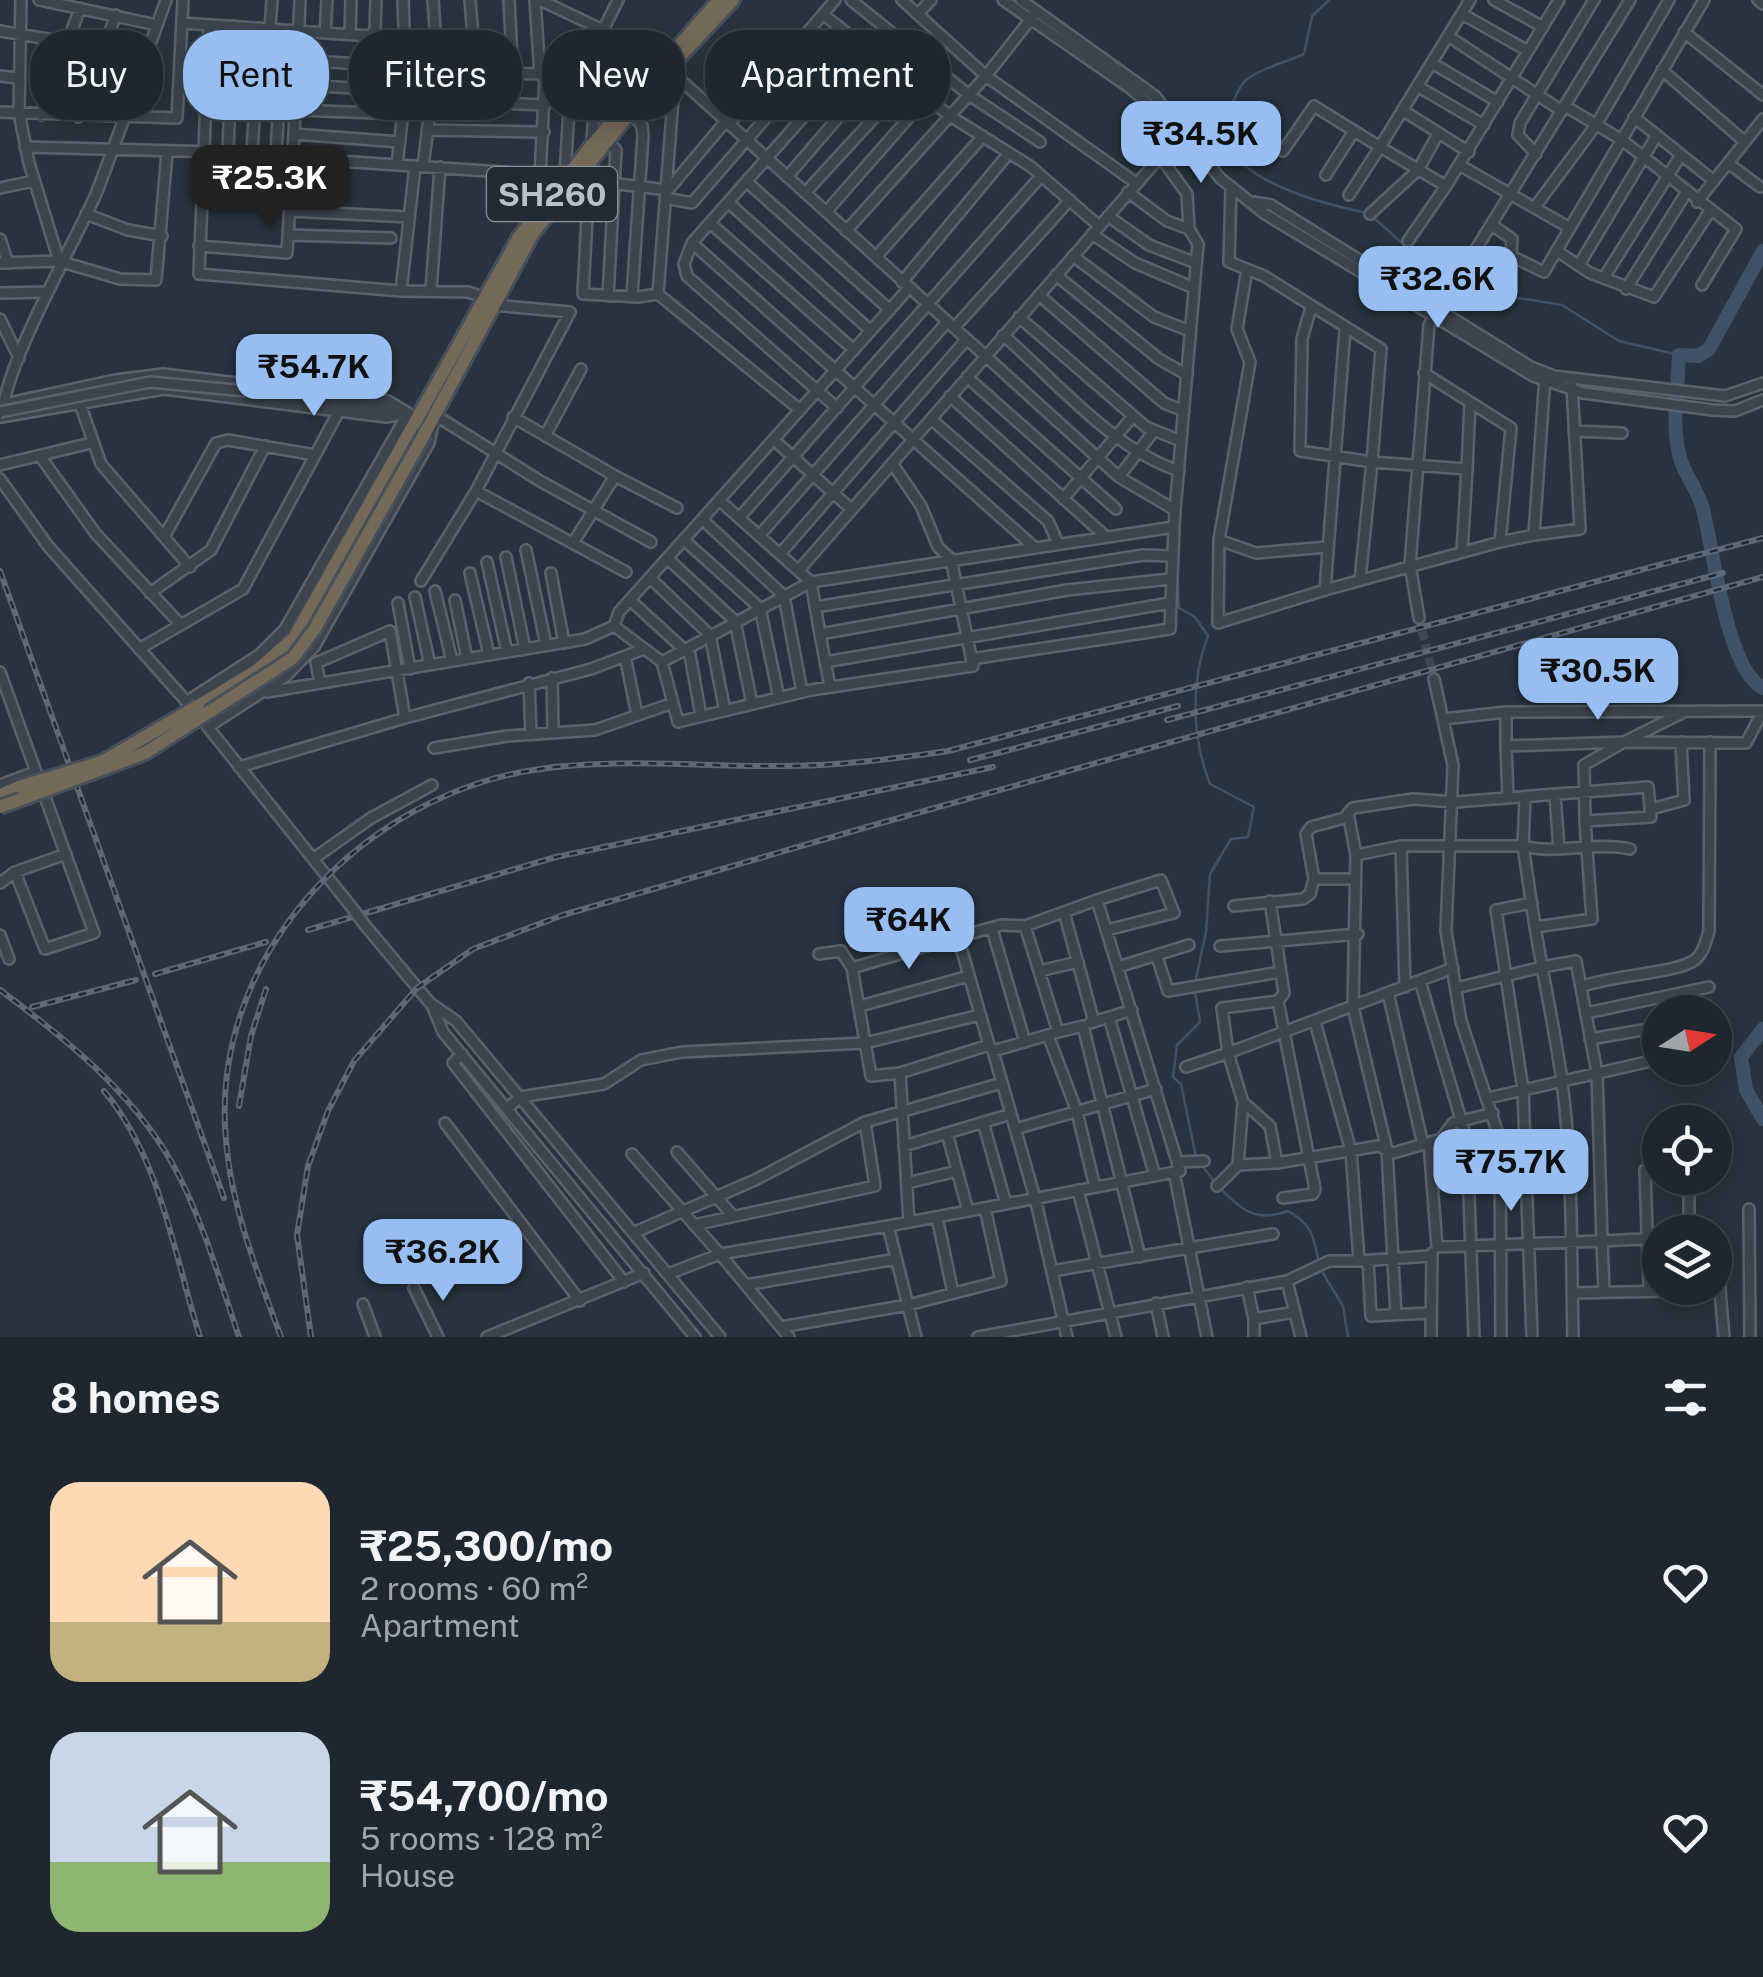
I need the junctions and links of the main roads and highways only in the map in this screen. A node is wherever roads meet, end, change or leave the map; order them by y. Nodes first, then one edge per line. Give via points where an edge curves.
1 (719, 0) edge
2 (733, 0) edge
3 (685, 47) edge
4 (685, 52) edge
5 (614, 120) edge
6 (624, 120) edge
7 (572, 182) junction
8 (488, 301) junction
9 (421, 420) junction
10 (0, 795) edge
11 (0, 807) edge

1 - 3 highway, SH260
2 - 4 highway
5 - 7 highway, SH260
6 - 7 highway
7 - 8 highway, SH260
7 - 8 highway
8 - 9 highway, SH260
9 - 10 highway, SH260, bridge via 310,614 281,652 128,749
9 - 11 highway, bridge via 293,658 132,760

